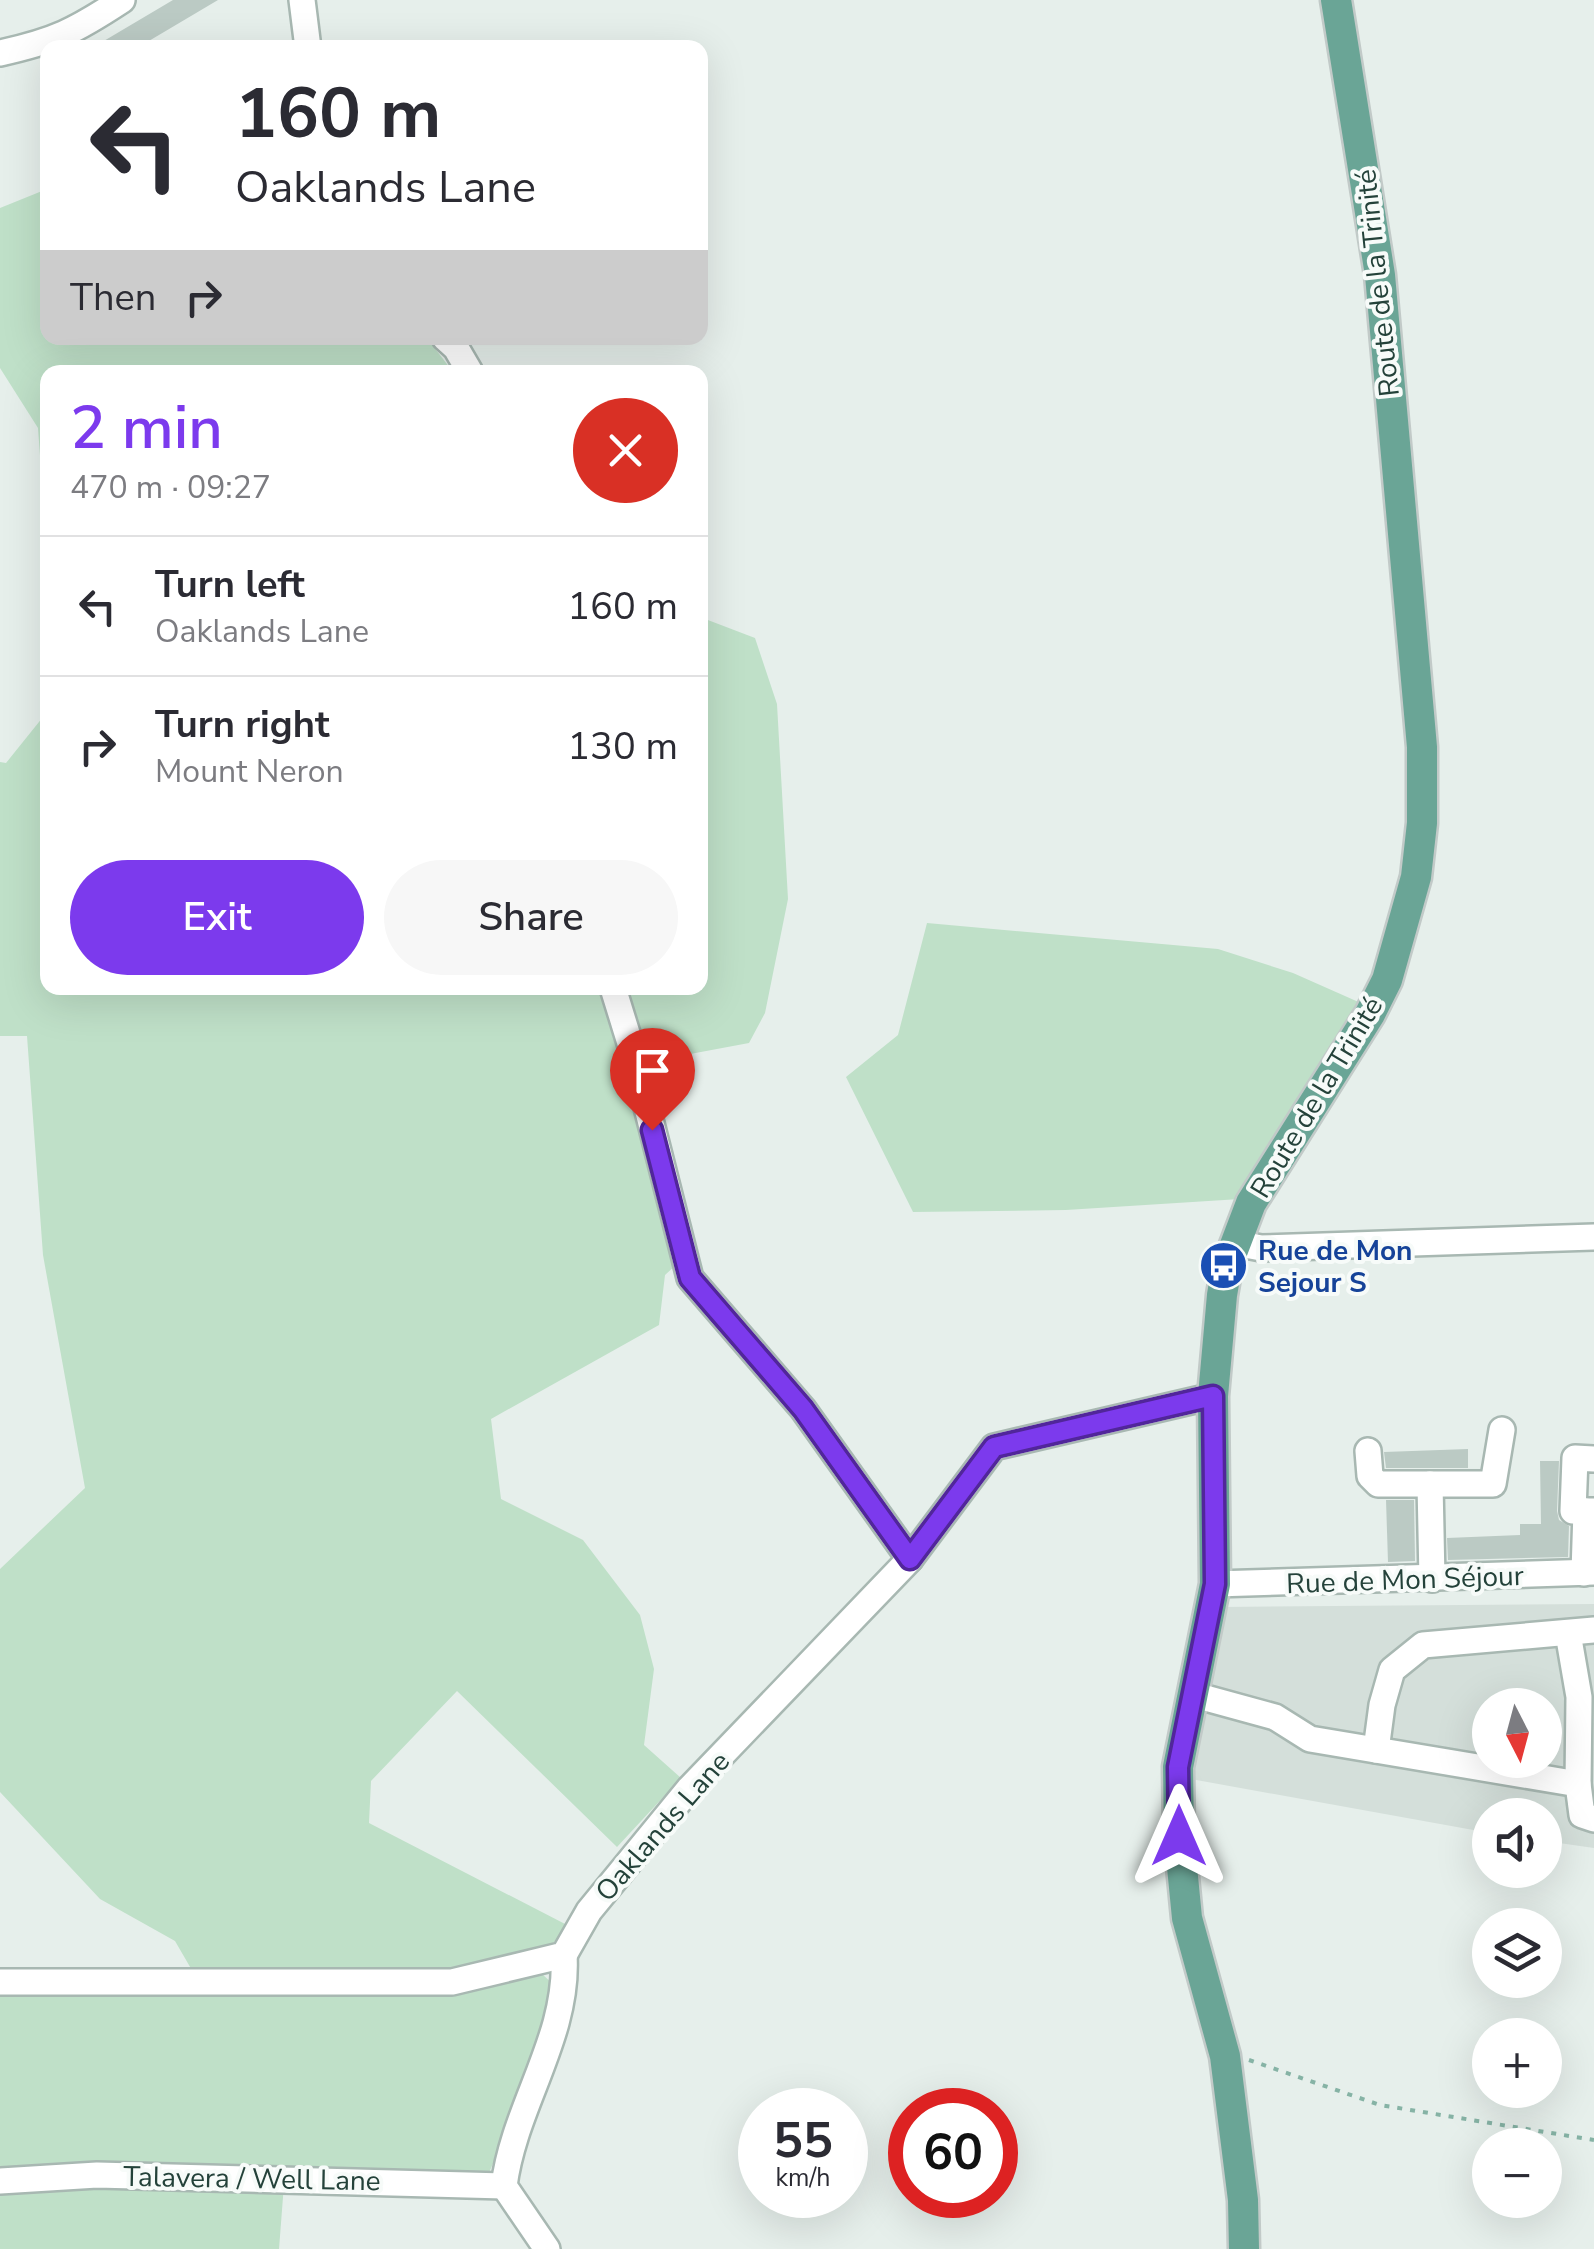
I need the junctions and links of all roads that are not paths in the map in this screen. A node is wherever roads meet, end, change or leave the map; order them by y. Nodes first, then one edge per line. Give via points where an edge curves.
1 (122, 0) edge
2 (302, 0) edge
3 (1336, 0) edge
4 (51, 40) edge
5 (307, 40) edge
6 (40, 44) edge
7 (0, 52) edge
8 (615, 995) edge
9 (1594, 1236) edge
10 (1235, 1243) junction
11 (1213, 1396) junction
12 (1502, 1430) dead end
13 (1368, 1451) dead end
14 (1594, 1459) edge
15 (1430, 1484) junction
16 (1590, 1511) edge
17 (910, 1559) junction
18 (1589, 1572) edge
19 (1432, 1579) junction
20 (1215, 1584) junction
21 (1581, 1632) edge
22 (1190, 1694) junction
23 (1376, 1750) junction
24 (1578, 1784) junction
25 (1594, 1818) edge
26 (564, 1955) junction
27 (0, 1982) edge
28 (0, 2181) edge
29 (504, 2186) junction
30 (547, 2249) edge
31 (1244, 2249) edge

1 - 4 street
2 - 5 street
3 - 10 main road, Route de la Trinité via 1380,277 1422,747 1422,823 1416,877 1386,980 1251,1203
6 - 7 street
8 - 17 street via 690,1278 803,1409
9 - 10 street via 1320,1247
10 - 11 main road, Route de la Trinité via 1222,1295
11 - 17 street, Oaklands Lane via 994,1447
11 - 20 main road, Route de la Trinité
12 - 15 street via 1493,1484
13 - 15 street via 1370,1476 1378,1484
14 - 16 street via 1575,1458 1573,1510
15 - 19 street
16 - 18 street
17 - 26 street, Oaklands Lane via 688,1789 589,1910
18 - 19 street, Rue de Mon Séjour
19 - 20 street, Rue de Mon Séjour
20 - 22 main road, Route de la Trinité
21 - 23 street via 1423,1646 1392,1670
21 - 24 street
22 - 23 street via 1275,1717 1310,1739
22 - 31 main road, Route de la Trinité via 1178,1767 1180,1853 1187,1918 1225,2056
23 - 24 street
24 - 25 street via 1582,1815
26 - 27 street via 452,1982
26 - 29 street via 553,2040
28 - 29 street, Talavera / Well Lane via 97,2175
29 - 30 street

